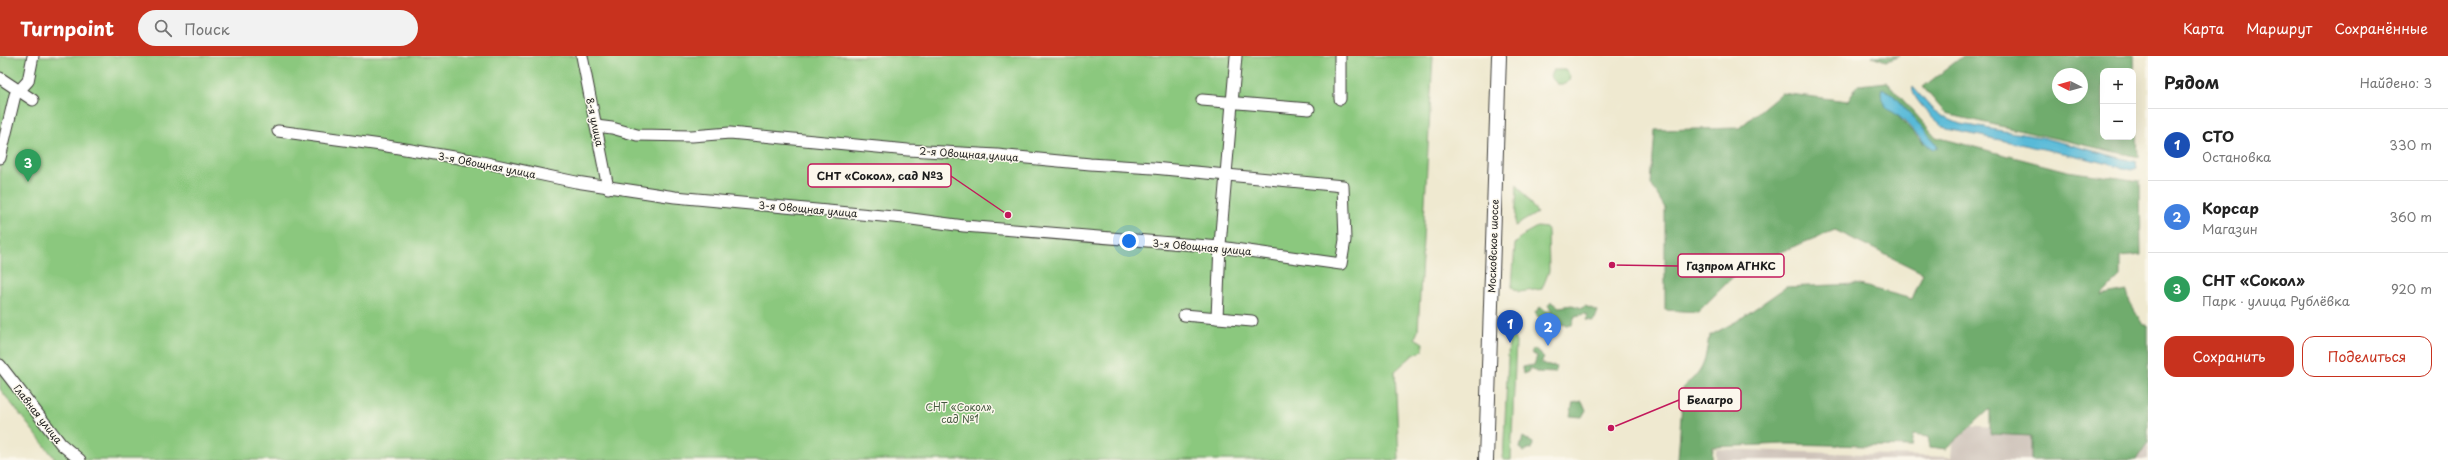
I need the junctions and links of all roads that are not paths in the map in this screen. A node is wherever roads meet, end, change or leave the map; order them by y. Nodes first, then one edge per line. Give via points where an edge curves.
1 (32, 56) edge
2 (582, 56) edge
3 (1236, 56) edge
4 (1340, 56) edge
5 (1499, 56) edge
6 (1508, 56) edge
7 (0, 78) edge
8 (19, 91) junction
9 (33, 100) dead end
10 (1202, 100) dead end
11 (1340, 100) dead end
12 (1233, 102) junction
13 (1309, 109) dead end
14 (596, 126) junction
15 (278, 131) dead end
16 (0, 158) edge
17 (1227, 175) junction
18 (608, 188) junction
19 (1220, 247) junction
20 (1341, 264) joint
21 (1184, 315) dead end
22 (1217, 318) junction
23 (1252, 321) dead end
24 (0, 365) edge
25 (61, 444) junction
26 (67, 460) edge
27 (80, 460) edge
28 (1486, 460) edge
29 (1495, 460) edge

1 - 8 street via 28,81
2 - 14 street, 8-я улица
3 - 12 street
4 - 11 street
5 - 28 main road, Московское шоссе
6 - 29 main road, Московское шоссе
7 - 8 street
8 - 9 street
8 - 16 street via 15,95
10 - 12 street
12 - 13 street
12 - 17 street
14 - 17 street, 2-я Овощная улица via 637,134 692,136 730,133
14 - 18 street, 8-я улица
15 - 18 street, 3-я Овощная улица via 381,145
17 - 19 street
17 - 20 street, 2-я Овощная улица via 1343,186 1344,240
18 - 19 street, 3-я Овощная улица via 964,226
19 - 20 street, 3-я Овощная улица
19 - 22 street
21 - 22 street
22 - 23 street
24 - 25 street, Главная улица
25 - 26 street
25 - 27 street, Главная улица

